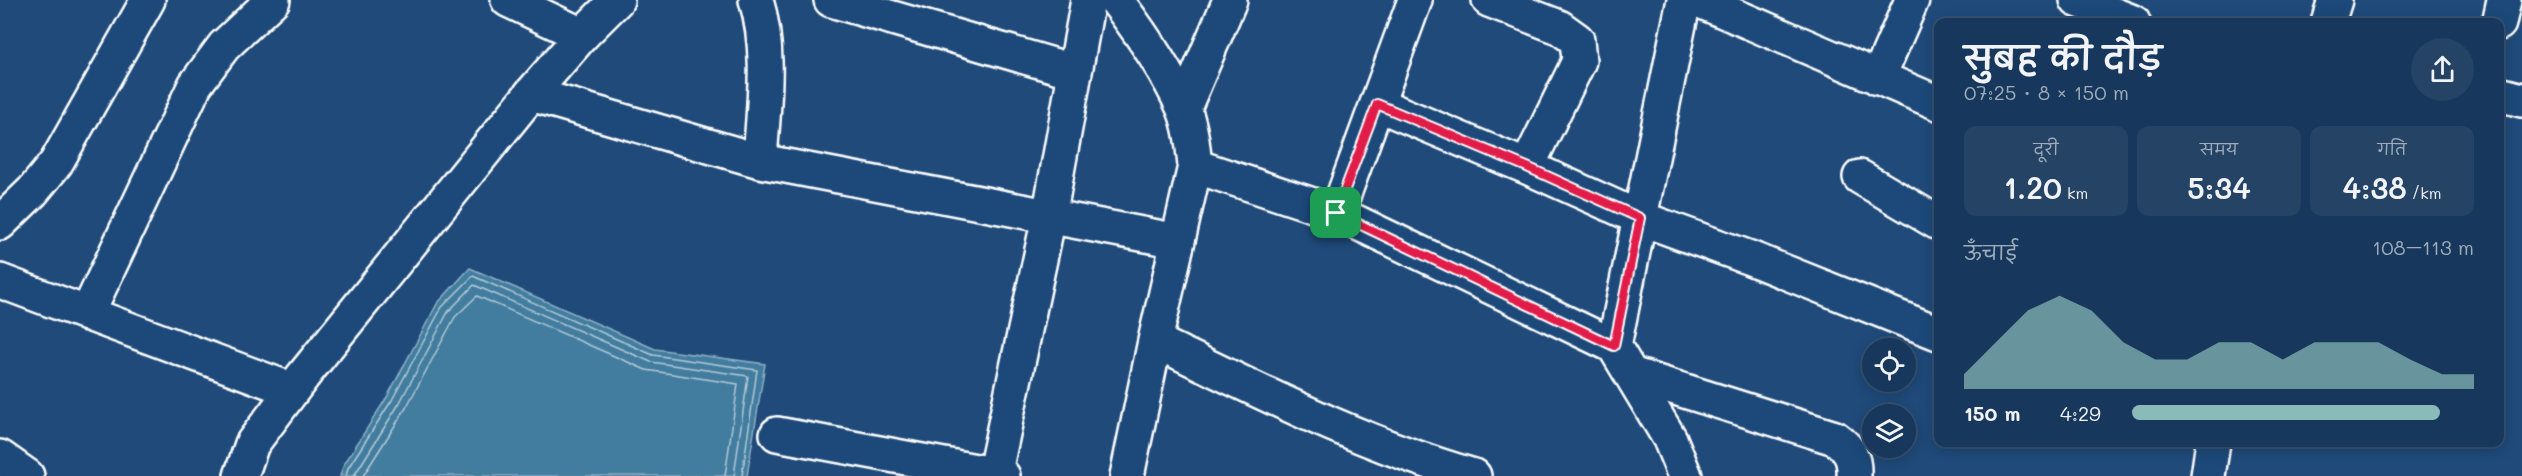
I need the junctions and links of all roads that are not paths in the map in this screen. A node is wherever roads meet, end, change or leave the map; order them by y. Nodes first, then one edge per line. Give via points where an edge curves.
1 (148, 0) edge
2 (273, 0) edge
3 (508, 0) edge
4 (617, 0) edge
5 (756, 0) edge
6 (831, 0) edge
7 (1088, 0) edge
8 (1116, 0) edge
9 (1230, 0) edge
10 (1414, 0) edge
11 (1489, 0) edge
12 (1684, 0) edge
13 (1698, 0) edge
14 (1912, 0) edge
15 (2077, 0) edge
16 (2335, 0) edge
17 (2504, 0) edge
18 (2123, 18) edge
19 (2329, 18) edge
20 (2500, 18) edge
21 (582, 35) junction
22 (1073, 71) junction
23 (1878, 78) junction
24 (531, 94) junction
25 (2504, 95) edge
26 (2522, 100) edge
27 (1934, 101) edge
28 (1377, 104) junction
29 (1184, 108) junction
30 (760, 161) junction
31 (1195, 166) junction
32 (1527, 167) junction
33 (1860, 177) dead end
34 (1336, 213) junction
35 (1049, 217) junction
36 (1640, 218) junction
37 (1934, 221) edge
38 (0, 223) edge
39 (1178, 241) junction
40 (0, 281) edge
41 (87, 314) junction
42 (1934, 331) edge
43 (1155, 341) junction
44 (1614, 346) junction
45 (1634, 375) junction
46 (292, 390) junction
47 (777, 434) dead end
48 (2212, 447) edge
49 (997, 475) edge
50 (241, 476) edge
51 (1127, 476) edge
52 (1474, 476) edge
53 (1685, 476) edge
54 (1854, 476) edge
55 (2208, 476) edge

1 - 38 street via 56,163
2 - 41 street via 224,46 195,84
3 - 21 street
4 - 21 street
5 - 30 street via 763,21 766,65
6 - 22 street
7 - 22 street
8 - 29 street
9 - 29 street
10 - 28 street
11 - 32 street via 1559,27 1577,40 1579,61
12 - 36 street
13 - 23 street
14 - 23 street
15 - 18 street
16 - 19 street
17 - 20 street
21 - 24 street
22 - 35 street
23 - 27 street
24 - 30 street
24 - 46 street
25 - 26 street
28 - 32 street
28 - 34 street
29 - 31 street
30 - 35 street
31 - 34 street
31 - 39 street
32 - 36 street
33 - 37 street
34 - 44 street
35 - 39 street
35 - 49 street
36 - 42 street
36 - 44 street
39 - 43 street
40 - 41 street
41 - 46 street
43 - 51 street
43 - 52 street via 1364,438
44 - 45 street
45 - 53 street via 1670,439
45 - 54 street via 1835,438 1847,447 1855,462
46 - 50 street via 252,444
47 - 49 street
48 - 55 street

